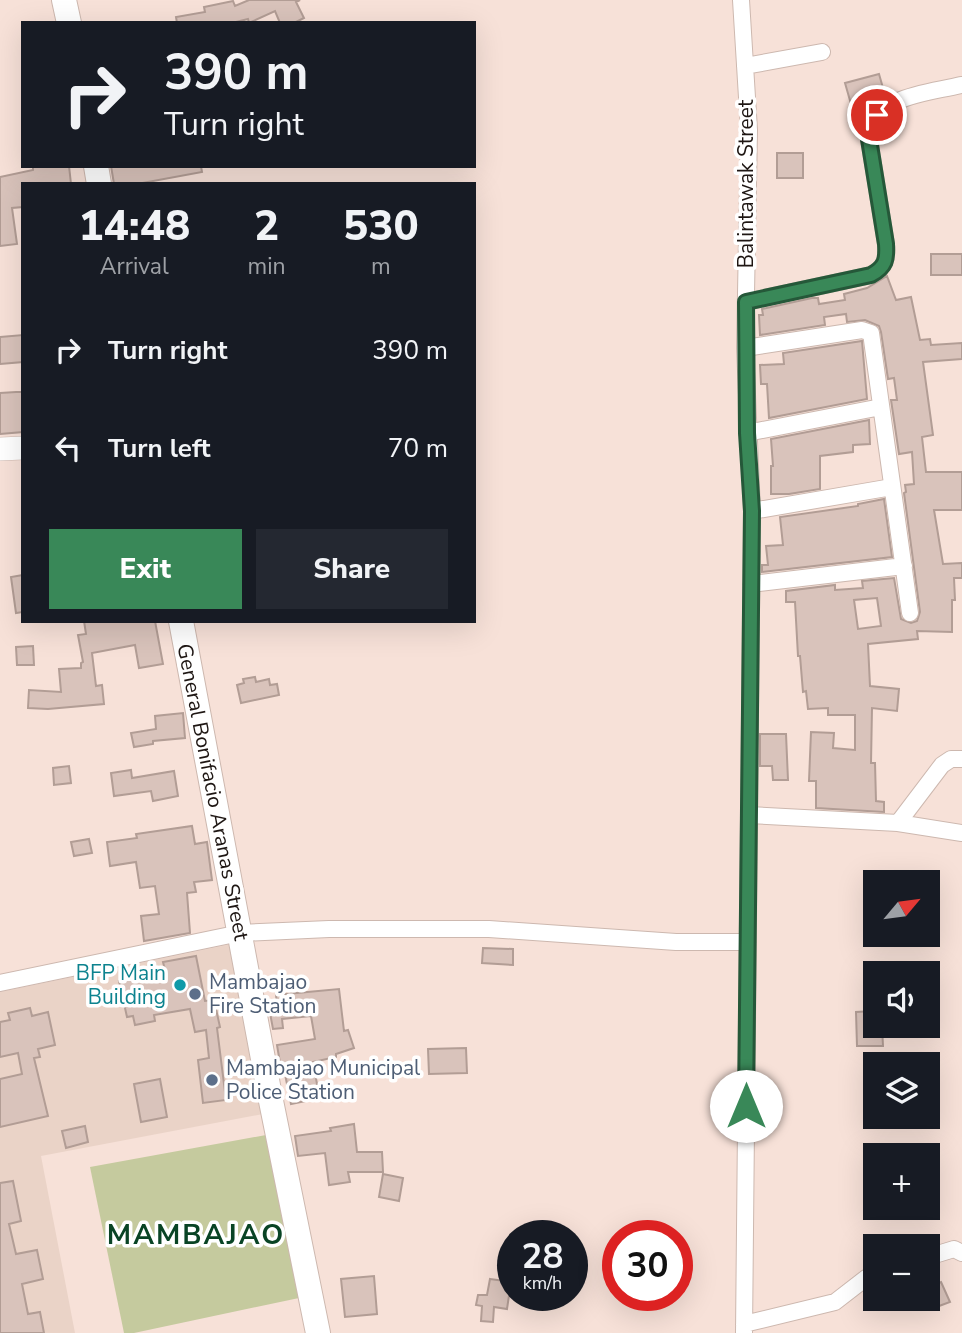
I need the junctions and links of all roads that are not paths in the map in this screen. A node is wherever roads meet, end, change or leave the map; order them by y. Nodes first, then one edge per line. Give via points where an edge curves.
1 (64, 0) edge
2 (741, 0) edge
3 (69, 21) edge
4 (822, 51) dead end
5 (745, 66) junction
6 (961, 85) edge
7 (746, 302) junction
8 (745, 348) junction
9 (881, 407) junction
10 (747, 433) junction
11 (21, 448) edge
12 (0, 449) edge
13 (892, 487) junction
14 (752, 511) junction
15 (904, 566) junction
16 (751, 584) junction
17 (911, 612) dead end
18 (181, 623) edge
19 (962, 759) edge
20 (749, 816) junction
21 (898, 823) junction
22 (962, 833) edge
23 (240, 933) junction
24 (748, 942) junction
25 (0, 983) edge
26 (940, 1253) edge
27 (962, 1253) edge
28 (863, 1280) edge
29 (744, 1328) edge
30 (318, 1333) edge

1 - 3 main road
2 - 5 street, Balintawak Street
4 - 5 street
5 - 7 street, Balintawak Street via 749,130
6 - 7 street via 887,106 870,124 886,244 884,265 871,275
7 - 8 street, Balintawak Street
8 - 9 street via 869,331
8 - 10 street, Balintawak Street
9 - 10 street
9 - 13 street
10 - 14 street, Balintawak Street
11 - 12 street
13 - 14 street
13 - 15 street
14 - 16 street, Balintawak Street
15 - 16 street
15 - 17 street
16 - 20 street, Balintawak Street
18 - 23 main road, General Bonifacio Aranas Street
19 - 21 street via 942,765
20 - 21 street
20 - 24 street, Balintawak Street
21 - 22 street
23 - 24 street via 489,929 676,942
23 - 25 street
23 - 30 main road, General Bonifacio Aranas Street
24 - 29 street, Balintawak Street
26 - 27 street via 954,1248
28 - 29 street via 835,1302

